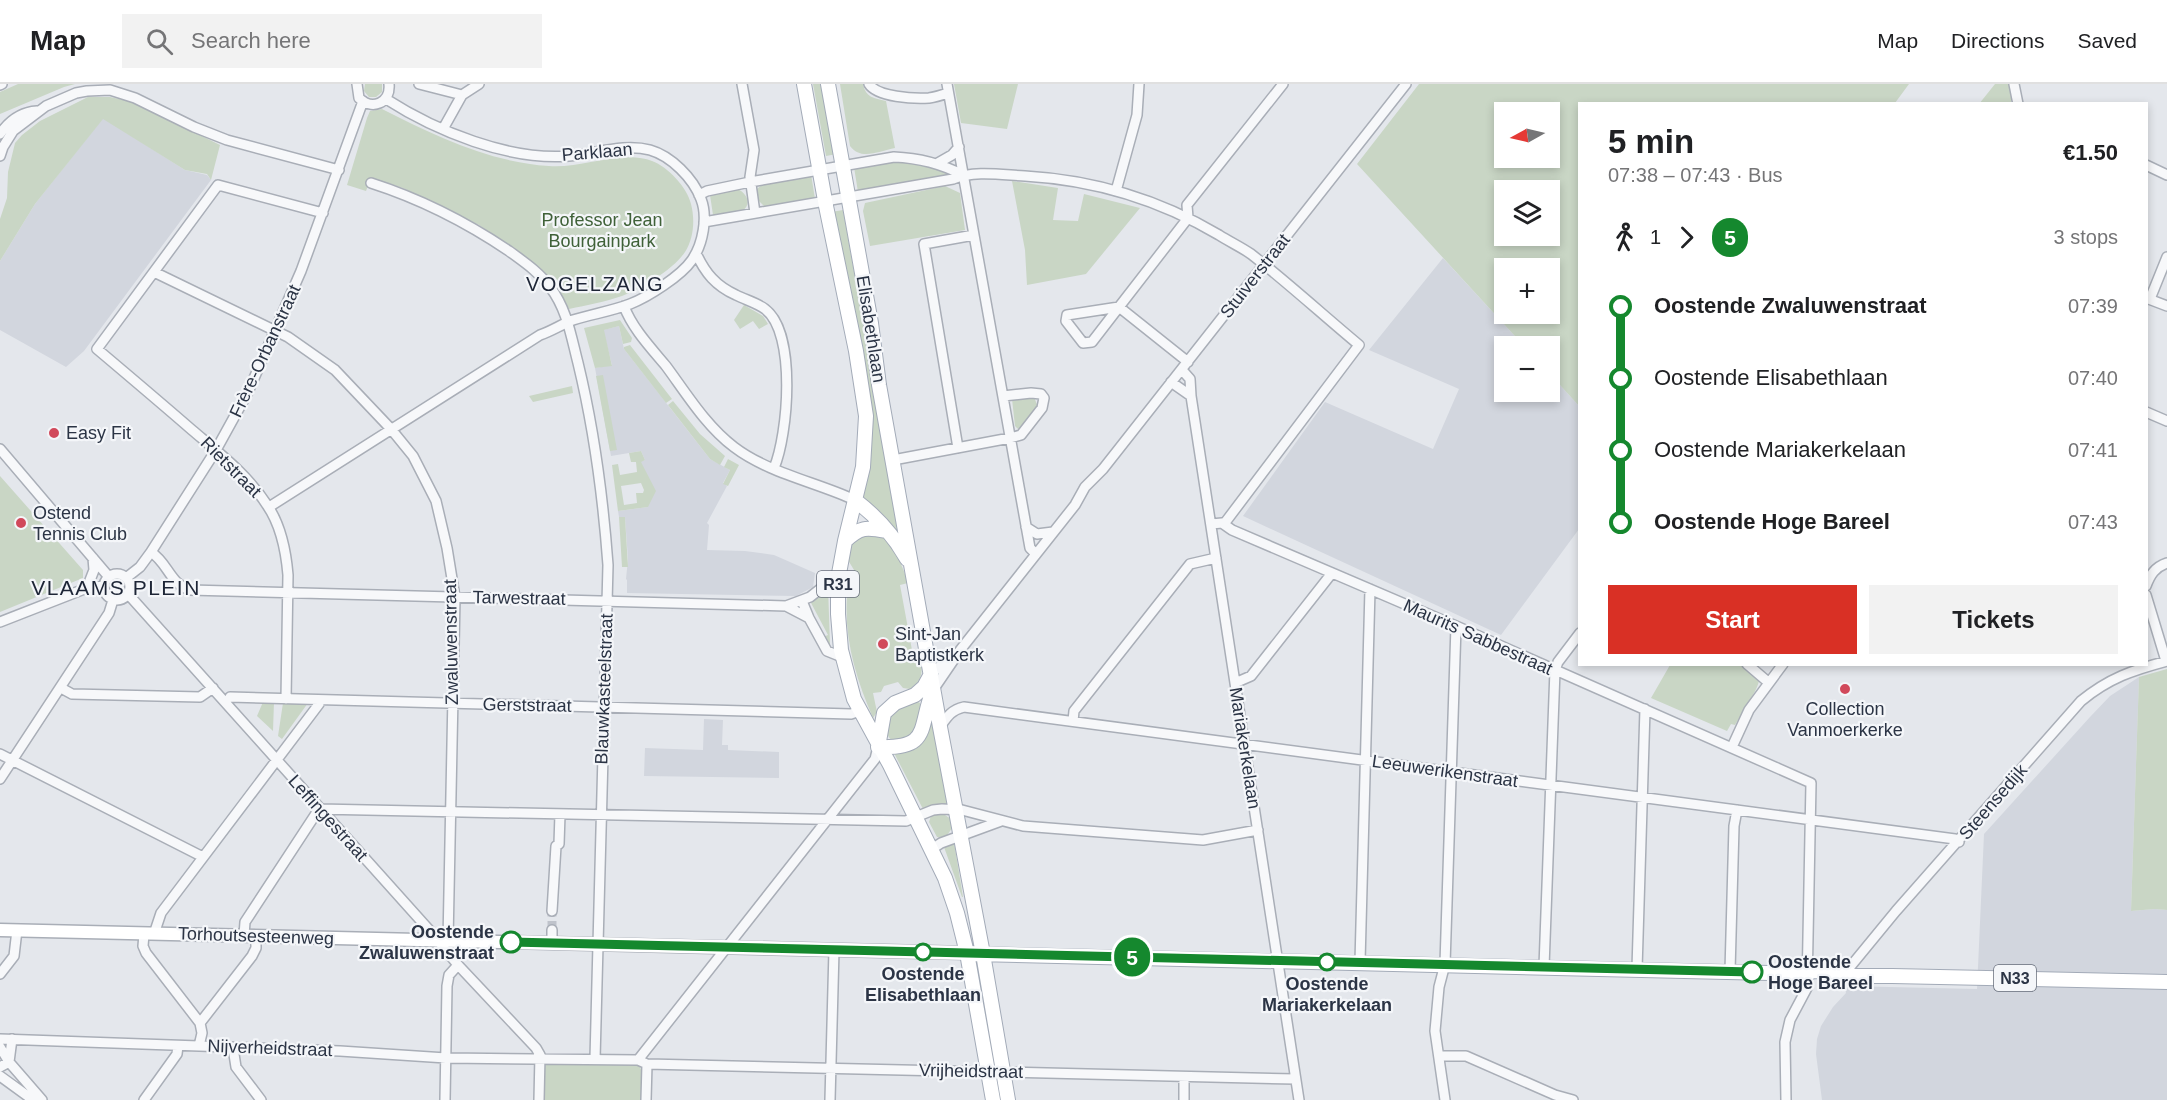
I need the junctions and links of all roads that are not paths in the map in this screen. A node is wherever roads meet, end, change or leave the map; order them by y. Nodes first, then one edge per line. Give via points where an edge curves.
1 (357, 84) edge
2 (389, 84) edge
3 (419, 84) edge
4 (479, 84) edge
5 (742, 84) edge
6 (804, 84) edge
7 (828, 84) edge
8 (869, 84) edge
9 (1139, 84) edge
10 (1283, 84) edge
11 (1406, 84) edge
12 (2013, 84) edge
13 (948, 88) edge
14 (462, 95) junction
15 (386, 99) junction
16 (363, 101) junction
17 (2018, 102) edge
18 (443, 129) junction
19 (2, 136) edge
20 (959, 147) junction
21 (0, 156) edge
22 (938, 163) junction
23 (844, 166) junction
24 (2148, 166) edge
25 (339, 170) junction
26 (819, 170) junction
27 (963, 175) junction
28 (2167, 175) edge
29 (750, 182) junction
30 (371, 183) dead end
31 (1116, 191) junction
32 (699, 195) junction
33 (849, 197) junction
34 (825, 202) junction
35 (323, 213) junction
36 (755, 213) junction
37 (1188, 218) junction
38 (704, 222) junction
39 (974, 235) junction
40 (696, 253) junction
41 (2167, 257) edge
42 (1264, 266) junction
43 (154, 272) junction
44 (2148, 298) edge
45 (624, 306) junction
46 (2167, 306) edge
47 (1119, 307) junction
48 (568, 322) junction
49 (275, 330) junction
50 (1185, 366) junction
51 (1172, 381) junction
52 (1003, 396) junction
53 (1191, 396) junction
54 (2148, 413) edge
55 (2167, 421) edge
56 (391, 429) junction
57 (1010, 438) junction
58 (958, 447) junction
59 (0, 449) edge
60 (216, 450) junction
61 (893, 459) junction
62 (774, 468) junction
63 (855, 500) junction
64 (269, 507) junction
65 (1211, 524) junction
66 (1224, 524) junction
67 (1026, 527) junction
68 (886, 531) junction
69 (1053, 532) junction
70 (845, 541) junction
71 (151, 552) junction
72 (1036, 554) junction
73 (93, 558) junction
74 (1216, 558) junction
75 (2167, 563) edge
76 (1332, 573) junction
77 (914, 574) junction
78 (110, 577) junction
79 (126, 578) junction
80 (838, 579) junction
81 (2148, 581) edge
82 (104, 586) junction
83 (87, 588) junction
84 (1370, 590) junction
85 (288, 592) junction
86 (128, 594) junction
87 (454, 597) junction
88 (113, 600) junction
89 (607, 600) junction
90 (802, 601) junction
91 (2148, 602) edge
92 (786, 606) junction
93 (809, 618) junction
94 (0, 622) edge
95 (1456, 626) junction
96 (1578, 636) edge
97 (961, 649) junction
98 (842, 657) junction
99 (2166, 661) edge
100 (1749, 666) edge
101 (1781, 666) edge
102 (1555, 670) junction
103 (931, 674) junction
104 (1768, 682) junction
105 (1235, 683) junction
106 (61, 688) junction
107 (213, 688) junction
108 (933, 690) junction
109 (230, 697) dead end
110 (286, 699) junction
111 (319, 700) junction
112 (453, 704) junction
113 (603, 707) junction
114 (1645, 709) junction
115 (860, 711) junction
116 (1074, 721) junction
117 (940, 727) junction
118 (1244, 744) junction
119 (878, 747) junction
120 (1732, 747) junction
121 (0, 754) edge
122 (12, 760) junction
123 (277, 760) junction
124 (1365, 760) junction
125 (1451, 771) junction
126 (0, 779) edge
127 (1550, 785) junction
128 (1642, 797) junction
129 (319, 809) junction
130 (956, 810) junction
131 (1737, 810) junction
132 (451, 811) junction
133 (560, 814) junction
134 (601, 815) junction
135 (916, 818) junction
136 (1810, 819) junction
137 (826, 821) junction
138 (1001, 821) junction
139 (1258, 830) junction
140 (961, 837) junction
141 (1959, 842) junction
142 (932, 849) junction
143 (203, 857) junction
144 (552, 911) tunnel mouth
145 (0, 930) edge
146 (16, 930) junction
147 (149, 934) junction
148 (250, 935) junction
149 (443, 941) junction
150 (597, 945) junction
151 (725, 948) junction
152 (834, 950) junction
153 (967, 953) junction
154 (983, 954) junction
155 (1278, 961) junction
156 (1360, 962) junction
157 (1440, 964) junction
158 (458, 965) junction
159 (1544, 967) junction
160 (1636, 969) junction
161 (1730, 971) junction
162 (0, 974) edge
163 (1807, 974) junction
164 (1848, 976) junction
165 (2167, 982) edge
166 (200, 1023) junction
167 (0, 1039) edge
168 (12, 1039) junction
169 (530, 1041) junction
170 (178, 1046) junction
171 (199, 1046) junction
172 (0, 1047) edge
173 (233, 1048) junction
174 (1439, 1056) junction
175 (446, 1058) junction
176 (522, 1059) junction
177 (595, 1059) junction
178 (540, 1060) junction
179 (642, 1062) junction
180 (4, 1064) edge
181 (830, 1068) junction
182 (988, 1072) junction
183 (1003, 1072) junction
184 (0, 1077) edge
185 (1184, 1077) junction
186 (1295, 1079) junction
187 (33, 1100) edge
188 (42, 1100) edge
189 (144, 1100) edge
190 (261, 1100) edge
191 (445, 1100) edge
192 (539, 1100) edge
193 (646, 1100) edge
194 (830, 1100) edge
195 (993, 1100) edge
196 (1008, 1100) edge
197 (1184, 1100) edge
198 (1299, 1100) edge
199 (1445, 1100) edge
200 (1573, 1100) edge
201 (1786, 1100) edge

1 - 16 street
2 - 15 street
3 - 14 street
4 - 14 street
5 - 29 street via 754,150
6 - 26 main road, Elisabethlaan / R31
7 - 23 main road, Elisabethlaan
8 - 13 street via 885,94 928,98
9 - 31 street via 1137,114
10 - 37 street via 1187,205
11 - 42 street, Stuiverstraat
12 - 17 street
13 - 20 street
14 - 18 street
15 - 16 street via 375,105
15 - 18 street, Parklaan
16 - 25 street, Frère-Orbanstraat
18 - 32 street, Parklaan via 480,144 541,157 624,148 648,150 670,160
19 - 21 street
19 - 25 street via 15,118 28,112 76,93 110,90 227,140
20 - 22 street
20 - 27 street
22 - 23 street via 894,157
22 - 27 street
23 - 26 street
23 - 33 main road, Elisabethlaan
24 - 28 street
25 - 35 street, Frère-Orbanstraat
26 - 29 street
26 - 34 main road, Elisabethlaan / R31
27 - 31 street via 1042,177
27 - 33 street
27 - 39 street
29 - 32 street
29 - 36 street
30 - 48 street, Blauwkasteelstraat via 433,207 480,231 528,264 558,298
31 - 37 street
32 - 38 street, Parklaan
33 - 34 street
33 - 61 main road, Elisabethlaan
34 - 36 street
34 - 63 main road, Elisabethlaan / R31 via 866,416 863,467
35 - 43 street via 218,185
35 - 49 street, Frère-Orbanstraat
36 - 38 street
37 - 42 street
37 - 47 street
38 - 40 street, Parklaan
39 - 52 street
39 - 58 street via 924,244
40 - 45 street, Parklaan via 687,267 654,291
40 - 62 street via 715,282 766,310 776,325 786,363 787,402
41 - 44 street
42 - 50 street, Stuiverstraat
42 - 66 street via 1359,345
43 - 49 street, Zwaluwenstraat
43 - 60 street, Rietstraat via 97,349
44 - 46 street
45 - 48 street, Parklaan
45 - 62 street via 632,323 718,433 748,457
47 - 47 street via 1067,315 1066,321 1083,344 1092,342
47 - 50 street
48 - 56 street, Parklaan via 540,335
48 - 89 street, Blauwkasteelstraat via 587,400 604,510
49 - 56 street, Zwaluwenstraat via 335,370
49 - 60 street, Frère-Orbanstraat via 248,392
50 - 51 street, Stuiverstraat
50 - 53 street, Mariakerkelaan
51 - 53 street
51 - 69 street, Stuiverstraat via 1094,485
52 - 57 street
52 - 57 street via 1031,393 1044,398 1042,408 1021,435
53 - 65 street, Mariakerkelaan
54 - 55 street
56 - 64 street, Parklaan
56 - 87 street, Zwaluwenstraat via 413,456 436,501
57 - 58 street
57 - 67 street
58 - 61 street
59 - 73 street
60 - 64 street, Rietstraat via 251,483
60 - 71 street, Frère-Orbanstraat
61 - 77 main road, Elisabethlaan
62 - 63 street
63 - 68 main road, Elisabethlaan
63 - 70 main road, Elisabethlaan / R31
64 - 85 street, Rietstraat via 286,555
65 - 66 street, Maurits Sabbestraat
65 - 74 street, Mariakerkelaan
66 - 76 street, Maurits Sabbestraat
67 - 69 street via 1037,534
67 - 72 street via 1030,548
68 - 70 main road via 867,528
68 - 77 main road, Elisabethlaan via 898,543
69 - 72 street, Stuiverstraat
70 - 80 main road, Elisabethlaan / R31
71 - 79 street, Frère-Orbanstraat
71 - 85 street, Tarwestraat via 162,559 181,587 190,590
72 - 97 street, Stuiverstraat
73 - 78 street
73 - 83 street via 94,570
74 - 105 street, Mariakerkelaan
74 - 116 street via 1190,564 1074,711
75 - 81 street
76 - 84 street, Maurits Sabbestraat
76 - 105 street via 1251,676
77 - 103 main road, Elisabethlaan
78 - 79 street via 117,574
78 - 82 street
79 - 86 street via 130,585
80 - 90 street, Tarwestraat
80 - 98 main road, Elisabethlaan / R31
82 - 83 street
82 - 88 street
83 - 94 street
84 - 95 street, Maurits Sabbestraat
84 - 124 street
85 - 87 street, Tarwestraat
85 - 110 street, Rietstraat
86 - 88 street
86 - 107 street, Leffingestraat
87 - 89 street, Tarwestraat
87 - 112 street, Zwaluwenstraat
88 - 106 street via 109,613
89 - 92 street, Tarwestraat
89 - 113 street, Blauwkasteelstraat
90 - 92 street, Tarwestraat
90 - 93 street
91 - 99 street
92 - 93 street, Tarwestraat
93 - 98 street via 826,651
95 - 102 street, Maurits Sabbestraat
95 - 125 street
96 - 102 street
97 - 103 street, Stuiverstraat
97 - 108 street, Stuiverstraat
98 - 115 main road, Elisabethlaan / R31
99 - 141 street, Steensedijk via 2121,675 2087,696
100 - 104 street
101 - 104 street
102 - 114 street, Maurits Sabbestraat
102 - 127 street
103 - 108 main road, Elisabethlaan
103 - 119 main road via 915,695 895,703 884,713
104 - 120 street via 1749,710
105 - 118 street, Mariakerkelaan
106 - 107 street via 72,694 200,697
106 - 122 street
107 - 123 street, Leffingestraat
108 - 117 main road, Elisabethlaan
108 - 119 main road, Elisabethlaan via 918,738 907,746
109 - 110 street, Gerststraat
110 - 111 street, Gerststraat
111 - 112 street, Gerststraat
111 - 123 street
112 - 113 street, Gerststraat
112 - 132 street, Zwaluwenstraat
113 - 115 street, Gerststraat via 851,714
113 - 134 street, Blauwkasteelstraat
114 - 120 street, Maurits Sabbestraat
114 - 128 street
115 - 119 main road, Elisabethlaan / R31
116 - 117 street, Leeuwerikenstraat via 964,707 948,715
116 - 118 street, Leeuwerikenstraat
117 - 130 main road, Elisabethlaan
118 - 124 street, Leeuwerikenstraat
118 - 139 street, Mariakerkelaan
119 - 135 main road, Elisabethlaan / R31
119 - 137 street via 875,759
120 - 136 street, Maurits Sabbestraat via 1811,783
121 - 122 street
122 - 126 street
122 - 143 street
123 - 129 street, Leffingestraat
123 - 143 street
124 - 125 street, Leeuwerikenstraat
124 - 156 street
125 - 127 street, Leeuwerikenstraat
125 - 157 street
127 - 128 street, Leeuwerikenstraat
127 - 159 street
128 - 131 street, Leeuwerikenstraat
128 - 160 street
129 - 132 street
129 - 148 street via 245,922
129 - 149 street, Leffingestraat
130 - 135 street via 933,810
130 - 138 street
130 - 140 main road, Elisabethlaan
131 - 136 street, Leeuwerikenstraat
131 - 161 street
132 - 133 street
132 - 149 street, Zwaluwenstraat
133 - 134 street
133 - 144 street
134 - 137 street
134 - 150 street, Blauwkasteelstraat
135 - 137 street
135 - 142 main road, Elisabethlaan / R31
136 - 141 street, Leeuwerikenstraat
136 - 163 street
137 - 151 street
138 - 139 street via 1203,840
138 - 140 street
139 - 155 street, Mariakerkelaan
140 - 142 street
140 - 154 main road, Elisabethlaan
141 - 164 street, Steensedijk via 1896,911
142 - 153 main road, Elisabethlaan / R31 via 957,913
143 - 147 street
145 - 146 street, Torhoutsesteenweg
146 - 147 street, Torhoutsesteenweg
146 - 162 street via 14,956
147 - 148 street, Torhoutsesteenweg
147 - 166 street via 143,946 146,953
148 - 149 street, Torhoutsesteenweg
148 - 166 street via 256,948 252,956
149 - 150 street, Torhoutsesteenweg via 552,937
149 - 158 street, Leffingestraat
150 - 151 street, Torhoutsesteenweg
150 - 177 street, Blauwkasteelstraat
151 - 152 street, Torhoutsesteenweg
151 - 179 street
152 - 153 street, Torhoutsesteenweg
152 - 181 street
153 - 154 main road, Torhoutsesteenweg / N33
153 - 182 main road, Elisabethlaan / R31
154 - 155 main road, Torhoutsesteenweg / N33
154 - 183 main road, Elisabethlaan
155 - 156 main road, Torhoutsesteenweg / N33
155 - 186 street, Mariakerkelaan
156 - 157 main road, Torhoutsesteenweg / N33
157 - 159 main road, Torhoutsesteenweg / N33
157 - 174 street via 1435,1031
158 - 169 street, Leffingestraat
158 - 175 street via 448,975
159 - 160 main road, Torhoutsesteenweg / N33
160 - 161 main road, Torhoutsesteenweg / N33
161 - 163 main road, Torhoutsesteenweg / N33
163 - 164 main road, Torhoutsesteenweg / N33 via 1814,978
163 - 201 street via 1806,993 1790,1020 1785,1042
164 - 165 main road, Torhoutsesteenweg / N33
166 - 171 street
167 - 168 street, Nijverheidstraat
168 - 170 street, Nijverheidstraat
168 - 180 street
169 - 176 street
169 - 178 street, Leffingestraat
170 - 171 street, Nijverheidstraat
170 - 189 street via 177,1054
171 - 173 street, Nijverheidstraat
172 - 180 street
173 - 175 street, Nijverheidstraat
173 - 190 street via 236,1067
174 - 199 street
174 - 200 street via 1466,1056
175 - 176 street, Nijverheidstraat
175 - 191 street
176 - 178 street, Nijverheidstraat
177 - 178 street, Nijverheidstraat
177 - 179 street, Vrijheidstraat
178 - 192 street
179 - 181 street, Vrijheidstraat
179 - 193 street
180 - 188 street
181 - 182 street, Vrijheidstraat
181 - 194 street
182 - 183 main road, Vrijheidstraat
182 - 195 main road, Elisabethlaan / R31
183 - 185 street, Vrijheidstraat
183 - 196 main road, Elisabethlaan
184 - 187 street
185 - 186 street, Vrijheidstraat
185 - 197 street
186 - 198 street, Mariakerkelaan

